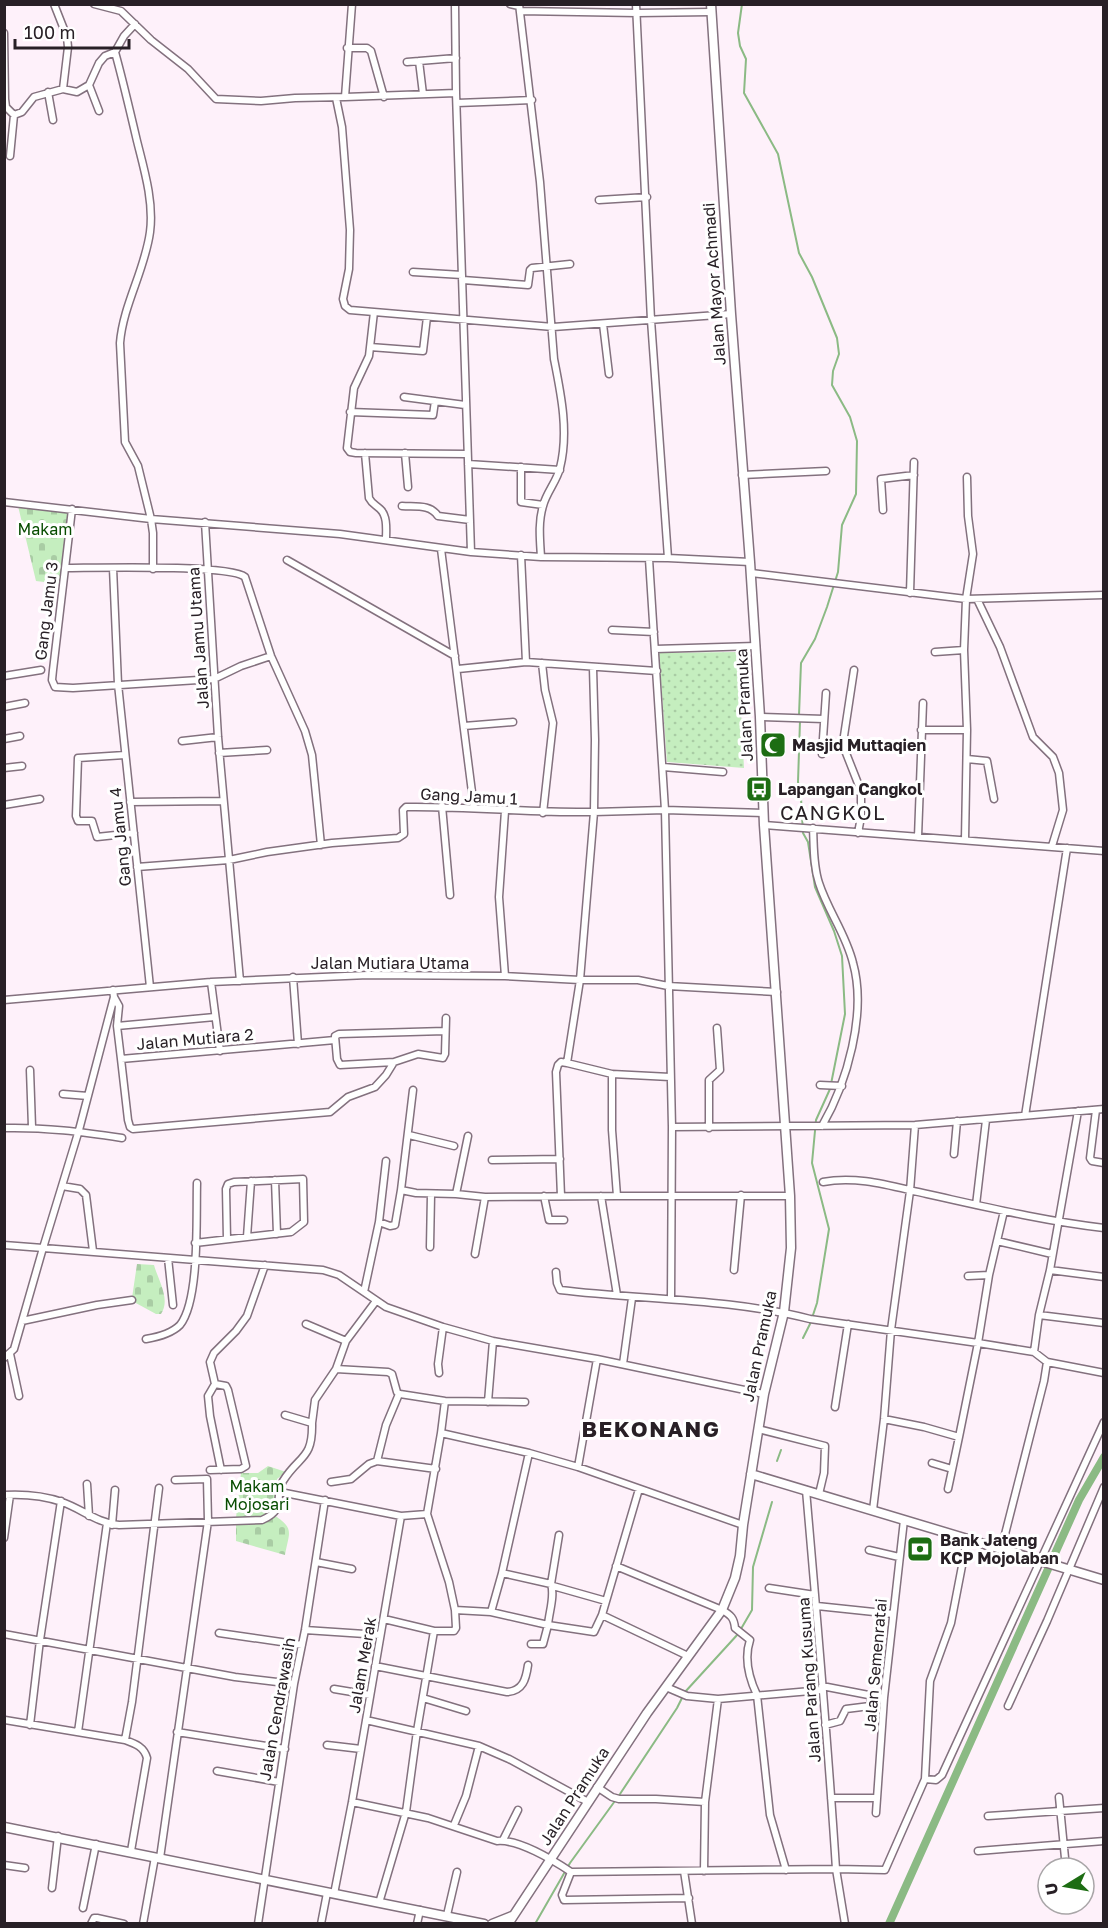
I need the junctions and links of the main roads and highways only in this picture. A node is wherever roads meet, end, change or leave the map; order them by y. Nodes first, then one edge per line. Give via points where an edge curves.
1 (711, 8) edge
2 (750, 562) joint
3 (751, 1474) junction
4 (1104, 1580) edge
5 (4, 1827) edge
6 (510, 1920) edge
7 (484, 1923) edge
8 (492, 1923) edge

1 - 2 main road, Jalan Mayor Achmadi
2 - 3 main road, Jalan Pramuka via 791,1248 784,1312 764,1394
3 - 4 main road
3 - 6 main road, Jalan Pramuka via 740,1556 722,1610 597,1787 553,1861
5 - 7 main road
6 - 8 main road

